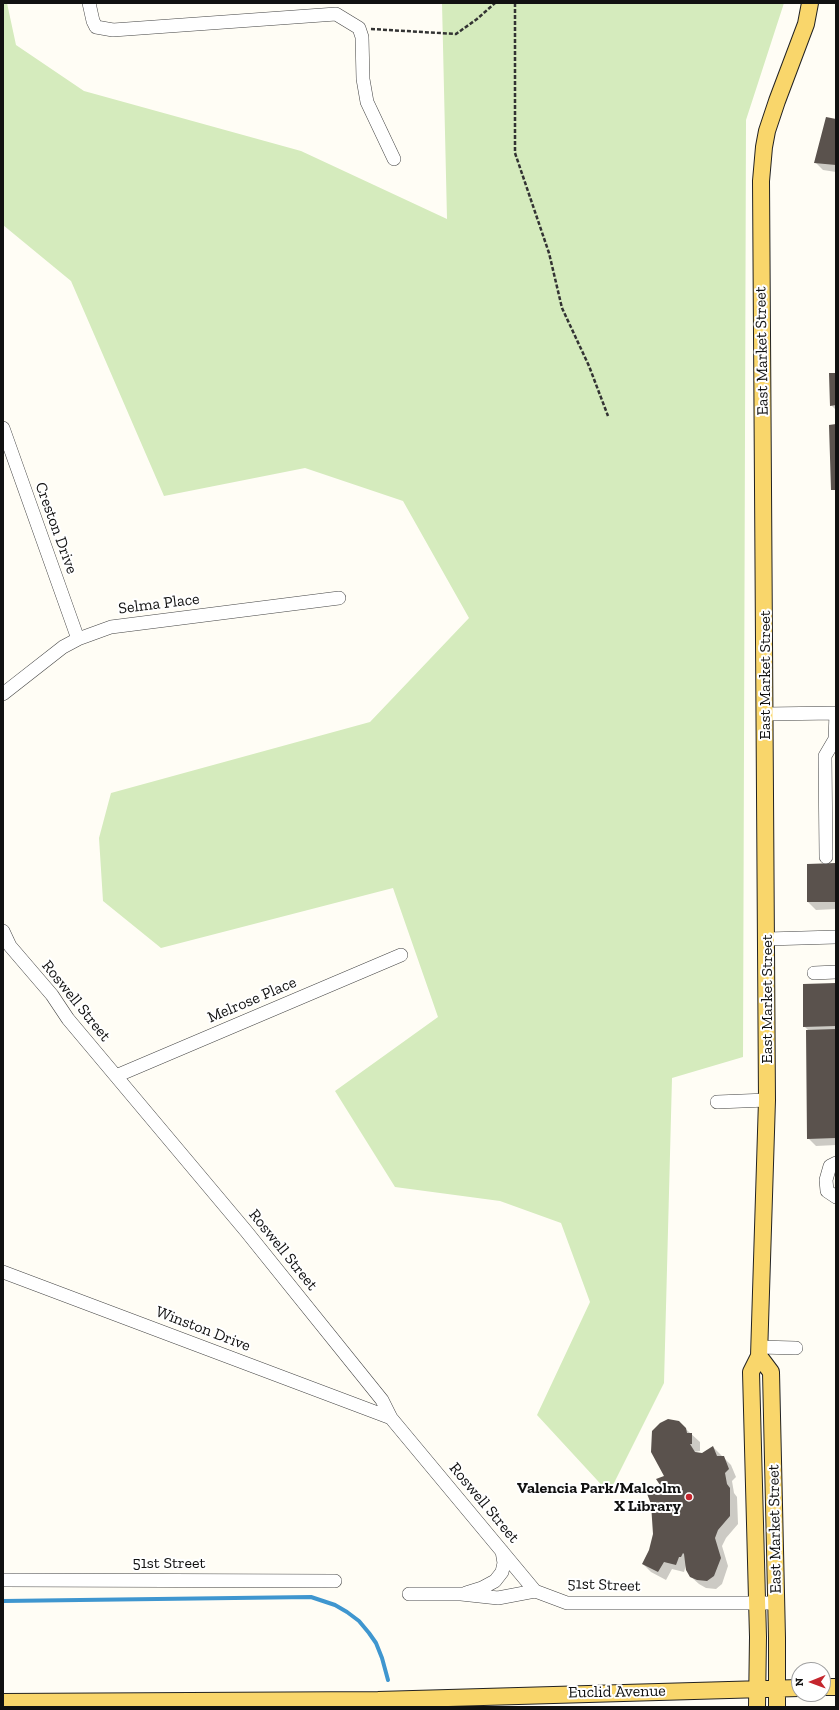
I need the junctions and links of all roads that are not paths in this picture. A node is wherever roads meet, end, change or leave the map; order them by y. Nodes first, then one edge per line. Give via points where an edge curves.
1 (90, 3) edge
2 (810, 3) edge
3 (394, 159) dead end
4 (3, 428) edge
5 (339, 598) dead end
6 (78, 639) junction
7 (3, 694) edge
8 (765, 714) junction
9 (826, 857) dead end
10 (3, 931) edge
11 (836, 937) edge
12 (767, 939) junction
13 (401, 955) dead end
14 (836, 972) edge
15 (814, 973) dead end
16 (116, 1076) junction
17 (767, 1100) junction
18 (717, 1102) dead end
19 (836, 1163) edge
20 (836, 1197) edge
21 (3, 1272) edge
22 (796, 1348) dead end
23 (759, 1351) junction
24 (392, 1418) junction
25 (502, 1551) junction
26 (3, 1580) edge
27 (335, 1581) dead end
28 (536, 1591) junction
29 (409, 1594) dead end
30 (461, 1594) junction
31 (756, 1603) junction
32 (776, 1603) junction
33 (777, 1688) junction
34 (791, 1688) edge
35 (758, 1689) junction
36 (3, 1702) edge
37 (55, 1704) edge
38 (348, 1704) edge
39 (757, 1707) edge
40 (777, 1707) edge

1 - 3 street via 96,27 113,30 336,14 359,28 362,37 363,79 367,102
2 - 8 main road, East Market Street via 806,24 771,116 762,164
4 - 6 street, Creston Drive
5 - 6 street, Selma Place via 111,627
6 - 7 street, Selma Place via 63,647
8 - 9 street via 836,713 835,739 825,756
8 - 12 main road, East Market Street
10 - 16 street, Roswell Street via 10,946
11 - 12 street
12 - 17 main road, East Market Street
13 - 16 street, Melrose Place
14 - 15 street
16 - 24 street, Roswell Street via 246,1231 377,1394
17 - 18 street
17 - 23 main road, East Market Street
19 - 20 street via 830,1166 826,1180 827,1191
21 - 24 street, Winston Drive
22 - 23 street
23 - 31 main road, East Market Street via 751,1372
23 - 32 main road, East Market Street via 770,1372
24 - 25 street, Roswell Street
25 - 28 street, Roswell Street
25 - 30 street via 502,1572 495,1581
26 - 27 street, 51st Street
28 - 30 street via 498,1598
28 - 31 street, 51st Street via 567,1603
29 - 30 street
31 - 32 street, 51st Street
31 - 35 main road, East Market Street
32 - 33 main road, East Market Street
33 - 34 main road, Euclid Avenue
33 - 35 main road, Euclid Avenue
33 - 40 main road, East Market Street
35 - 38 main road, Euclid Avenue
35 - 39 main road
36 - 37 main road, Euclid Avenue
37 - 38 main road, Euclid Avenue

